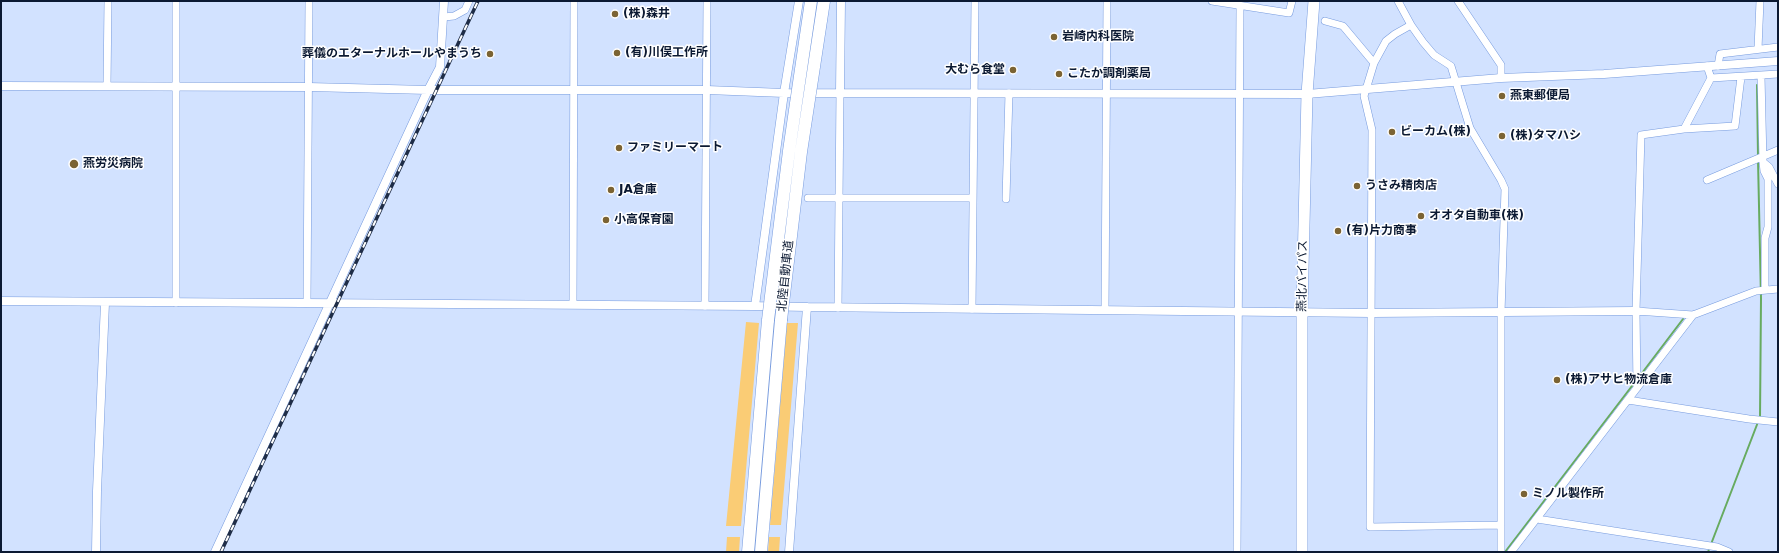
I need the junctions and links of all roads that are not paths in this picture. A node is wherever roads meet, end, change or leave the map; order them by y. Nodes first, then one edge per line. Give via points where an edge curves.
1 (108, 1) edge
2 (176, 1) edge
3 (309, 1) edge
4 (444, 1) edge
5 (469, 1) edge
6 (574, 1) edge
7 (707, 1) edge
8 (799, 1) edge
9 (811, 1) edge
10 (824, 1) edge
11 (841, 1) edge
12 (975, 1) edge
13 (1107, 1) edge
14 (1212, 1) edge
15 (1292, 1) edge
16 (1314, 1) edge
17 (1398, 1) edge
18 (1458, 1) edge
19 (1760, 1) edge
20 (1257, 4) edge
21 (1240, 7) junction
22 (444, 17) junction
23 (1325, 21) dead end
24 (1411, 25) junction
25 (1778, 47) edge
26 (1758, 49) junction
27 (1778, 61) edge
28 (1374, 63) junction
29 (1707, 66) junction
30 (1718, 66) junction
31 (1778, 74) edge
32 (1761, 76) junction
33 (1741, 77) junction
34 (1502, 78) junction
35 (1711, 78) junction
36 (1457, 82) junction
37 (1, 86) edge
38 (107, 86) junction
39 (177, 87) junction
40 (309, 87) junction
41 (1366, 89) junction
42 (428, 90) junction
43 (574, 90) junction
44 (707, 90) junction
45 (784, 92) junction
46 (840, 92) junction
47 (974, 92) junction
48 (1008, 93) junction
49 (1106, 93) junction
50 (1239, 94) junction
51 (1307, 94) junction
52 (1684, 129) junction
53 (1778, 150) edge
54 (1763, 159) junction
55 (1707, 180) dead end
56 (1778, 184) edge
57 (808, 198) dead end
58 (838, 198) junction
59 (972, 198) junction
60 (1006, 199) dead end
61 (1765, 289) junction
62 (1778, 289) edge
63 (1, 301) edge
64 (105, 302) junction
65 (176, 303) junction
66 (307, 303) junction
67 (330, 303) junction
68 (573, 304) junction
69 (705, 306) junction
70 (755, 306) junction
71 (807, 308) junction
72 (838, 308) junction
73 (972, 309) junction
74 (1105, 310) junction
75 (1238, 311) junction
76 (1636, 311) junction
77 (1302, 312) junction
78 (1372, 313) junction
79 (1501, 313) junction
80 (1693, 315) junction
81 (1637, 388) junction
82 (1628, 400) junction
83 (1778, 422) edge
84 (1537, 519) junction
85 (1501, 525) junction
86 (96, 552) edge
87 (214, 552) edge
88 (748, 552) edge
89 (761, 552) edge
90 (789, 552) edge
91 (1238, 552) edge
92 (1302, 552) edge
93 (1501, 552) edge
94 (1511, 552) edge
95 (1729, 552) edge

1 - 38 street
2 - 39 street
3 - 40 street
4 - 22 street
5 - 22 street via 465,10 454,16
6 - 43 street
7 - 44 street
8 - 45 street
9 - 88 highway, 北陸自動車道, bridge via 768,320
10 - 89 highway, 北陸自動車道, bridge via 801,152 781,320
11 - 46 street
12 - 47 street
13 - 49 street
14 - 21 street
15 - 20 street via 1289,13
16 - 51 highway, 燕北バイパス
17 - 24 street
18 - 34 street via 1501,64
19 - 26 street
20 - 21 street
21 - 50 street
22 - 42 street via 440,67
23 - 28 street via 1343,26
24 - 28 street via 1386,41
24 - 36 street via 1434,55 1451,66
25 - 26 street
26 - 30 street via 1720,54
27 - 30 street
28 - 41 street
29 - 30 street
29 - 34 street
29 - 35 street
31 - 32 street
32 - 33 street
32 - 54 street
33 - 35 street
33 - 52 street via 1735,126
34 - 36 street
35 - 52 street
36 - 41 street
36 - 79 street via 1470,128 1505,189
37 - 38 street
38 - 39 street
39 - 40 street
39 - 65 street
40 - 42 street
40 - 66 street
41 - 51 street
41 - 78 street via 1364,100 1372,130
42 - 43 street
42 - 67 street
43 - 44 street
43 - 68 street
44 - 45 street
44 - 69 street
45 - 46 street
45 - 70 street
46 - 47 street
46 - 58 street
47 - 48 street
47 - 59 street
48 - 49 street
48 - 60 street
49 - 50 street
49 - 74 street
50 - 51 street
50 - 75 street
51 - 77 highway, 燕北バイパス
52 - 76 street via 1641,135
53 - 54 street
54 - 55 street
54 - 56 street
54 - 61 street via 1768,179
57 - 58 street
58 - 59 street
58 - 72 street
59 - 73 street
61 - 62 street
61 - 80 street via 1756,290
63 - 64 street
64 - 65 street
64 - 86 street
65 - 66 street
66 - 67 street
67 - 68 street
67 - 87 street
68 - 69 street
69 - 70 street
70 - 71 street
71 - 72 street
71 - 90 street
72 - 73 street
73 - 74 street
74 - 75 street
75 - 77 street
75 - 91 street
76 - 79 street
76 - 80 street
76 - 81 street
77 - 78 street
77 - 92 highway, 燕北バイパス
78 - 79 street
78 - 85 street via 1370,527
79 - 85 street
80 - 81 street
81 - 82 street
82 - 83 street
82 - 84 street
84 - 94 street
84 - 95 street via 1716,547
85 - 93 street

